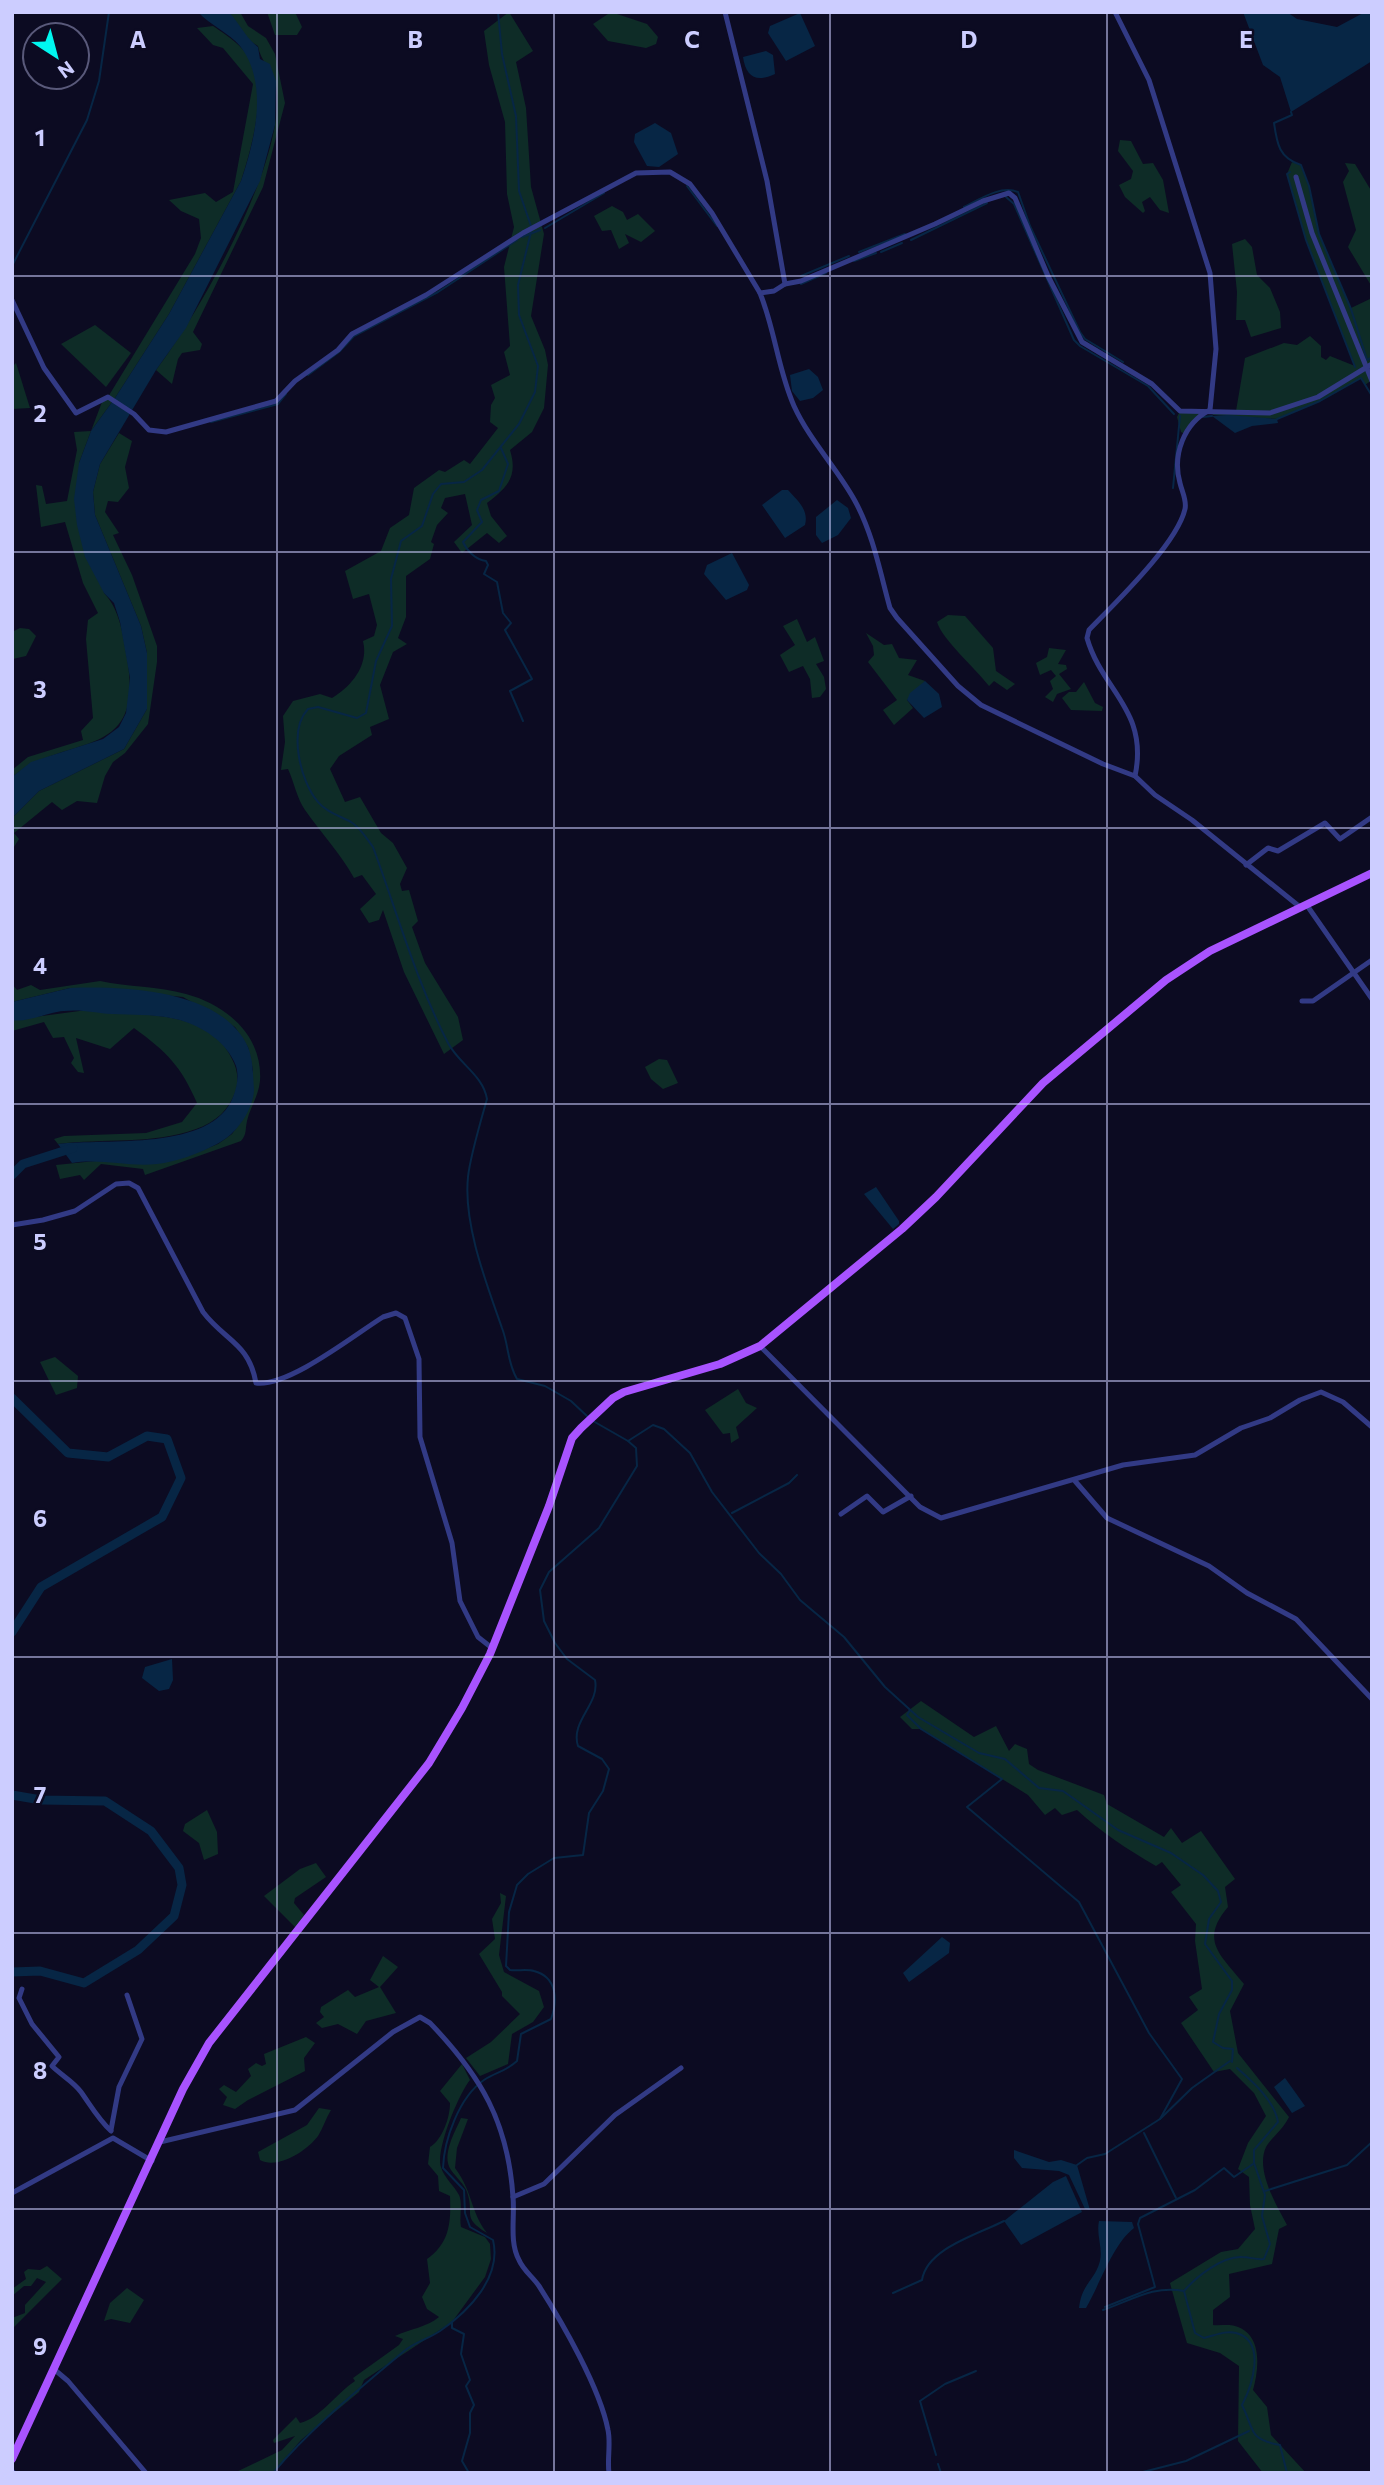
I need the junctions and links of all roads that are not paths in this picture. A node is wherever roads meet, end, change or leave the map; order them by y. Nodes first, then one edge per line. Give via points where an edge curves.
1 (725, 12) edge
2 (1115, 12) edge
3 (1296, 177) dead end
4 (785, 284) junction
5 (761, 293) junction
6 (12, 300) edge
7 (1372, 364) edge
8 (1365, 368) junction
9 (1372, 381) edge
10 (1210, 410) junction
11 (1135, 776) junction
12 (1372, 817) edge
13 (1246, 865) junction
14 (1370, 876) edge
15 (1303, 906) junction
16 (1372, 960) edge
17 (1354, 973) junction
18 (1372, 999) edge
19 (1303, 1001) dead end
20 (12, 1224) edge
21 (760, 1346) junction
22 (1372, 1427) edge
23 (1075, 1480) junction
24 (911, 1496) junction
25 (841, 1514) dead end
26 (492, 1647) junction
27 (1372, 1699) edge
28 (22, 1989) dead end
29 (127, 1995) dead end
30 (681, 2068) dead end
31 (111, 2131) junction
32 (117, 2138) junction
33 (160, 2142) junction
34 (152, 2161) junction
35 (12, 2193) edge
36 (513, 2197) junction
37 (55, 2370) junction
38 (12, 2459) edge
39 (146, 2473) edge
40 (609, 2473) edge

1 - 4 street via 767,181
2 - 10 street via 1149,80 1210,273 1216,349
3 - 8 street via 1312,233
4 - 5 street
4 - 10 street via 1009,193 1016,198 1082,342 1152,384 1180,411
5 - 6 street via 690,184 670,172 636,173 523,233 426,295 352,334 276,401 166,432 149,429 110,398 76,413 44,368
5 - 11 street via 795,409 855,500 871,533 890,608 897,618 981,705
7 - 8 street
8 - 9 street
8 - 10 street via 1318,397 1270,413
10 - 11 street via 1196,419 1179,449 1183,514 1142,573 1089,630 1087,638 1127,708 1139,749
11 - 13 street
12 - 13 street via 1340,839 1325,823 1278,851 1268,848
13 - 15 street
14 - 15 main road
15 - 17 street
15 - 21 main road via 1210,951 1121,1015 1043,1083 911,1220
16 - 17 street
17 - 18 street
17 - 19 street via 1313,1001
20 - 26 street via 75,1210 116,1184 138,1188 203,1312 245,1349 256,1383 295,1371 383,1317 396,1313 405,1318 419,1359 420,1437 452,1543 460,1601 478,1637
21 - 24 street
21 - 26 main road via 720,1364 624,1392 572,1438
22 - 23 street via 1343,1402 1321,1392 1241,1428 1195,1455 1123,1465
23 - 24 street via 948,1519 932,1514
23 - 27 street via 1107,1518 1209,1566 1296,1619
24 - 25 street via 883,1513 867,1496
26 - 33 main road via 463,1708 429,1763 220,2026 183,2089
28 - 31 street via 19,1998 32,2024 59,2057 52,2066 79,2089
29 - 31 street via 142,2039 119,2087
30 - 36 street via 615,2115 544,2184
31 - 32 street
32 - 34 street
32 - 35 street
33 - 34 main road
33 - 36 street via 295,2110 393,2032 420,2017 440,2033 484,2090 502,2129
34 - 37 main road
36 - 40 street via 519,2261 566,2332 602,2410 609,2432
37 - 38 main road
37 - 39 street

